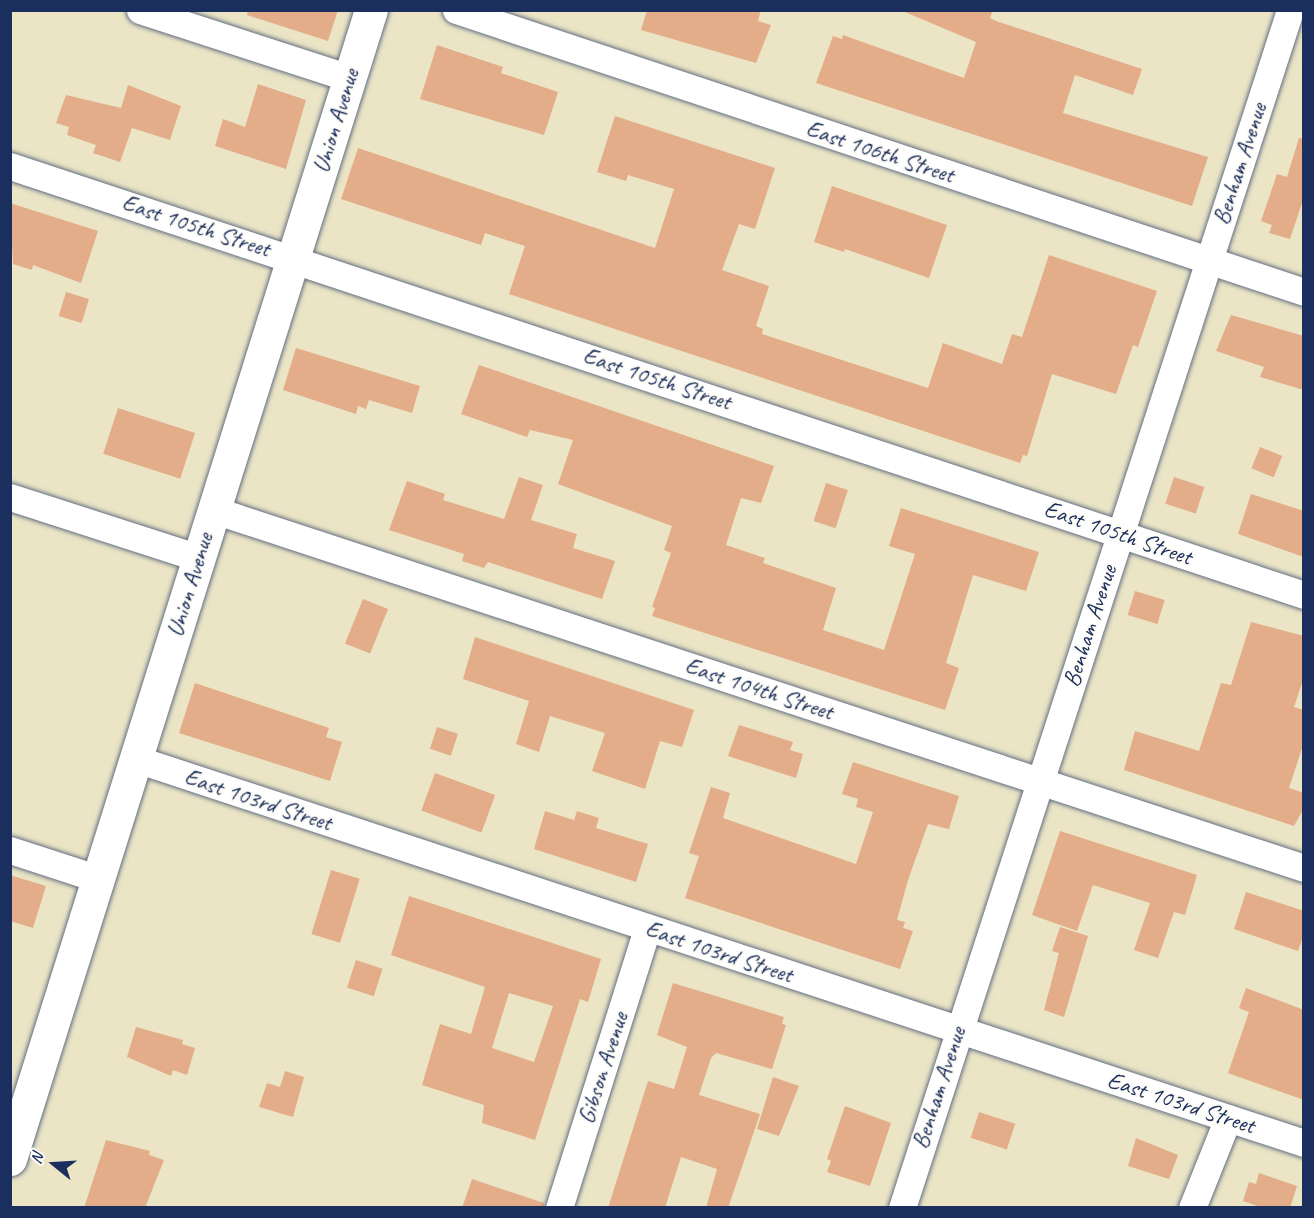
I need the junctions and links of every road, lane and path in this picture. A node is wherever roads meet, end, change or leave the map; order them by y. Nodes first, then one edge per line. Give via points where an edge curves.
1 (140, 10) edge
2 (371, 10) edge
3 (456, 10) edge
4 (1290, 10) edge
5 (349, 78) junction
6 (10, 166) edge
7 (293, 258) junction
8 (1208, 261) junction
9 (1304, 292) edge
10 (10, 497) edge
11 (214, 510) junction
12 (1120, 534) junction
13 (199, 558) junction
14 (1304, 595) edge
15 (136, 759) junction
16 (1040, 782) junction
17 (10, 850) edge
18 (1304, 868) edge
19 (99, 879) junction
20 (647, 929) junction
21 (957, 1030) junction
22 (1228, 1118) junction
23 (1304, 1143) edge
24 (10, 1159) edge
25 (559, 1208) edge
26 (902, 1208) edge
27 (1192, 1208) edge

1 - 5 street
2 - 5 main road, Union Avenue
3 - 8 street, East 106th Street
4 - 8 street, Benham Avenue
5 - 7 main road, Union Avenue
6 - 7 street, East 105th Street
7 - 11 main road, Union Avenue
7 - 12 street, East 105th Street
8 - 9 street, East 106th Street
8 - 12 street, Benham Avenue
10 - 13 street
11 - 13 main road, Union Avenue
11 - 16 street, East 104th Street
12 - 14 street, East 105th Street
12 - 16 street, Benham Avenue
13 - 15 main road, Union Avenue
15 - 19 main road, Union Avenue
15 - 20 street, East 103rd Street
16 - 18 street, East 104th Street
16 - 21 street, Benham Avenue
17 - 19 street
19 - 24 main road, Union Avenue
20 - 21 street, East 103rd Street
20 - 25 street, Gibson Avenue
21 - 22 street, East 103rd Street
21 - 26 street, Benham Avenue
22 - 23 street, East 103rd Street
22 - 27 street

